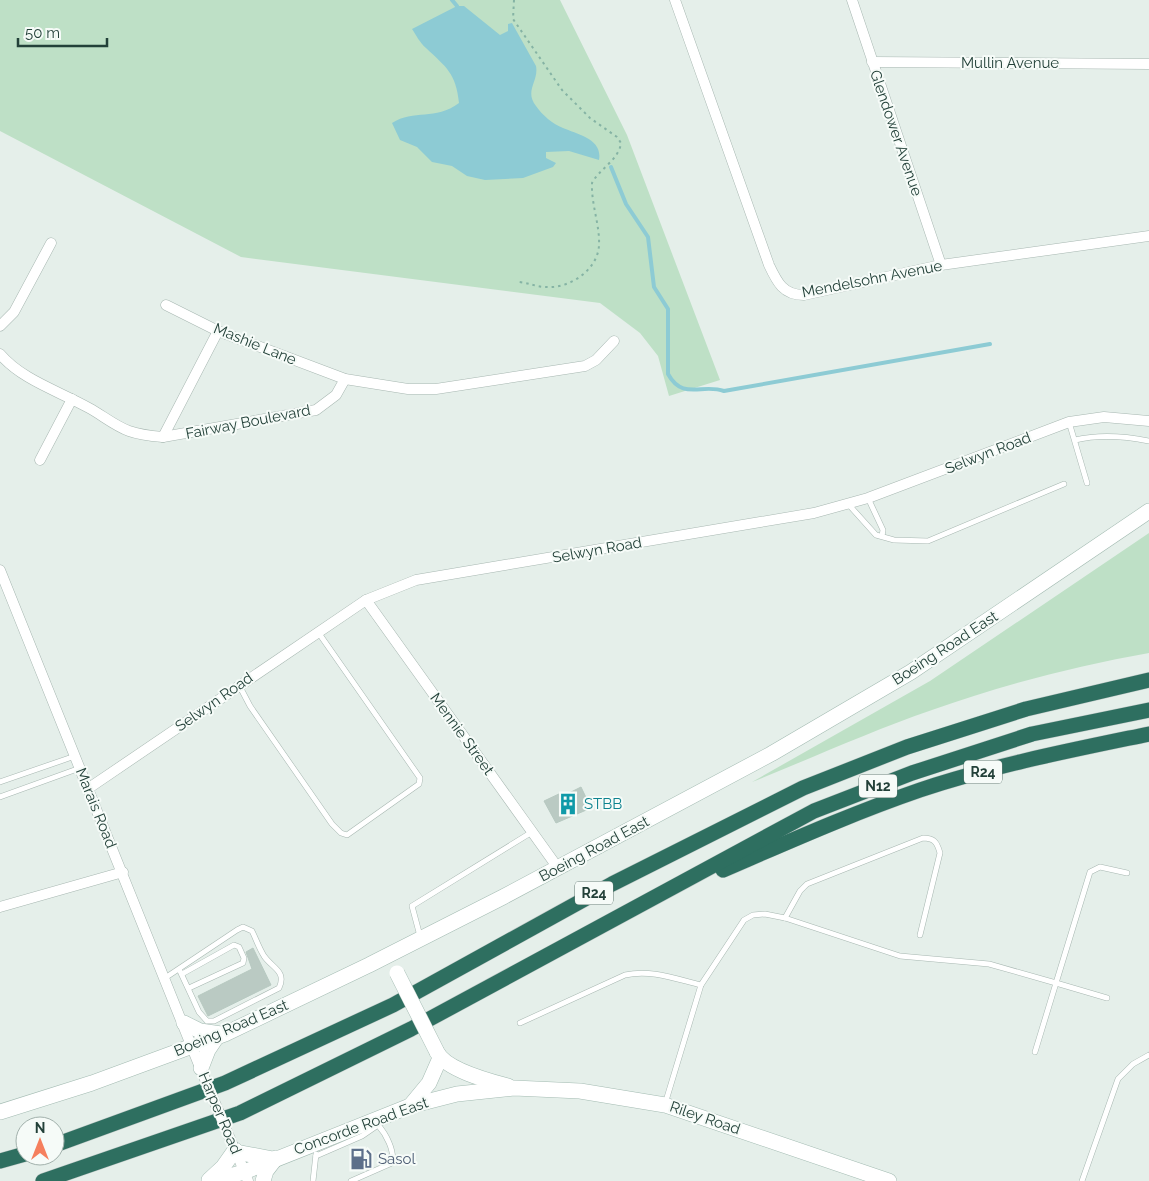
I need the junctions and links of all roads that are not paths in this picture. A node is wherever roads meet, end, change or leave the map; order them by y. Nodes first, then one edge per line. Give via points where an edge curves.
1 (674, 0) edge
2 (852, 0) edge
3 (872, 62) junction
4 (1149, 64) edge
5 (1149, 236) edge
6 (51, 243) dead end
7 (941, 266) junction
8 (166, 304) dead end
9 (0, 326) edge
10 (218, 331) junction
11 (614, 341) dead end
12 (0, 354) edge
13 (345, 379) junction
14 (72, 399) junction
15 (1149, 421) edge
16 (1069, 422) junction
17 (163, 437) junction
18 (1075, 440) junction
19 (1149, 441) edge
20 (40, 460) dead end
21 (1087, 483) dead end
22 (1064, 484) dead end
23 (868, 498) junction
24 (848, 505) junction
25 (1149, 511) edge
26 (882, 536) junction
27 (0, 570) edge
28 (366, 600) junction
29 (318, 632) junction
30 (1149, 680) edge
31 (239, 684) junction
32 (1149, 710) edge
33 (1149, 734) edge
34 (76, 756) junction
35 (80, 768) junction
36 (0, 782) edge
37 (89, 788) junction
38 (0, 797) edge
39 (532, 832) junction
40 (558, 868) junction
41 (122, 872) junction
42 (1127, 873) dead end
43 (0, 907) edge
44 (626, 912) junction
45 (463, 916) junction
46 (785, 918) junction
47 (920, 935) dead end
48 (421, 938) junction
49 (370, 965) junction
50 (180, 971) junction
51 (396, 972) junction
52 (165, 978) junction
53 (1056, 983) junction
54 (701, 985) junction
55 (189, 988) junction
56 (1107, 998) dead end
57 (520, 1023) dead end
58 (184, 1024) junction
59 (220, 1036) junction
60 (192, 1046) junction
61 (1035, 1052) dead end
62 (170, 1054) junction
63 (439, 1055) junction
64 (1149, 1055) edge
65 (201, 1068) junction
66 (514, 1088) junction
67 (665, 1104) junction
68 (410, 1106) junction
69 (0, 1112) edge
70 (381, 1120) junction
71 (65, 1141) edge
72 (235, 1149) junction
73 (314, 1150) junction
74 (15, 1157) edge
75 (275, 1158) junction
76 (0, 1161) edge
77 (246, 1176) edge
78 (43, 1181) edge
79 (208, 1181) edge
80 (212, 1181) edge
81 (263, 1181) edge
82 (313, 1181) edge
83 (351, 1181) edge
84 (889, 1181) edge
85 (1082, 1181) edge

1 - 7 street, Mendelsohn Avenue via 769,265 782,288 788,293 804,295
2 - 3 street, Glendower Avenue
3 - 4 street, Mullin Avenue
3 - 7 street, Glendower Avenue
5 - 7 street, Mendelsohn Avenue
6 - 9 street via 14,312
8 - 10 street, Mashie Lane
10 - 13 street, Mashie Lane
10 - 17 street
11 - 13 street via 596,360 584,366 436,389 408,389
12 - 14 street, Fairway Boulevard via 23,374
13 - 17 street, Fairway Boulevard via 336,395 316,410
14 - 17 street, Fairway Boulevard via 126,430
14 - 20 street
15 - 16 street, Selwyn Road via 1104,417
16 - 18 lane
16 - 23 street, Selwyn Road
18 - 19 lane via 1091,436
18 - 21 lane
22 - 26 lane via 928,541 894,540
23 - 24 street, Selwyn Road
23 - 26 lane via 883,530
24 - 26 lane via 876,535
24 - 28 street, Selwyn Road via 416,580
25 - 40 main road, Boeing Road East via 910,672 771,754
27 - 34 street, Marais Road
28 - 29 street, Selwyn Road
28 - 39 street, Mennie Street
29 - 31 street, Selwyn Road
29 - 31 lane via 420,778 419,784 347,835 332,824 250,706
30 - 71 highway, R24 via 1026,709 907,748 803,788 612,884 393,1005 225,1083
31 - 37 street, Selwyn Road
32 - 44 highway, N12 via 1032,734 912,773 814,811
33 - 44 highway, R24 via 1004,766 921,790 822,827
34 - 35 street, Marais Road
34 - 36 lane
35 - 37 street, Marais Road
35 - 38 lane
37 - 41 street, Marais Road
39 - 40 street, Mennie Street
39 - 48 lane via 412,906
40 - 45 main road, Boeing Road East
41 - 43 street
41 - 52 street, Marais Road
42 - 53 lane via 1100,867 1090,872
44 - 78 highway, R24 via 412,1029 240,1113
45 - 48 main road, Boeing Road East
45 - 51 main road via 404,955
46 - 47 lane via 807,884 923,838 931,838 936,841 940,853
46 - 53 lane via 900,956 989,964
46 - 54 lane via 764,914 744,920
48 - 49 main road, Boeing Road East
49 - 51 main road
49 - 59 main road, Boeing Road East
50 - 52 lane
50 - 55 lane
50 - 55 lane via 234,945 239,946 243,962
50 - 55 lane via 243,927 252,931 265,957 283,978 279,988 214,1021 203,1018
51 - 63 main road, bridge
52 - 58 street, Marais Road
53 - 56 lane
53 - 61 lane
54 - 57 lane via 638,972
54 - 67 lane
58 - 59 main road
58 - 60 street, Marais Road
59 - 60 main road, Boeing Road East
59 - 65 main road via 208,1050
60 - 62 main road, Boeing Road East
60 - 65 street, Harper Road
62 - 65 main road
62 - 69 main road, Boeing Road East
63 - 66 main road via 475,1076
63 - 68 main road via 429,1083
64 - 85 lane via 1133,1064 1118,1079
65 - 72 street, Harper Road, bridge
66 - 67 main road, Riley Road via 580,1091
66 - 68 main road, Concorde Road East via 457,1094
67 - 84 main road, Riley Road
68 - 70 main road, Concorde Road East
70 - 73 main road, Concorde Road East
70 - 73 lane via 369,1132
70 - 83 lane via 392,1163
72 - 75 main road
72 - 77 street, Harper Road
72 - 79 main road via 224,1167
73 - 75 main road, Concorde Road East
73 - 82 lane
74 - 76 highway
75 - 77 main road, Concorde Road East
75 - 81 main road
77 - 80 main road, Concorde Road East

